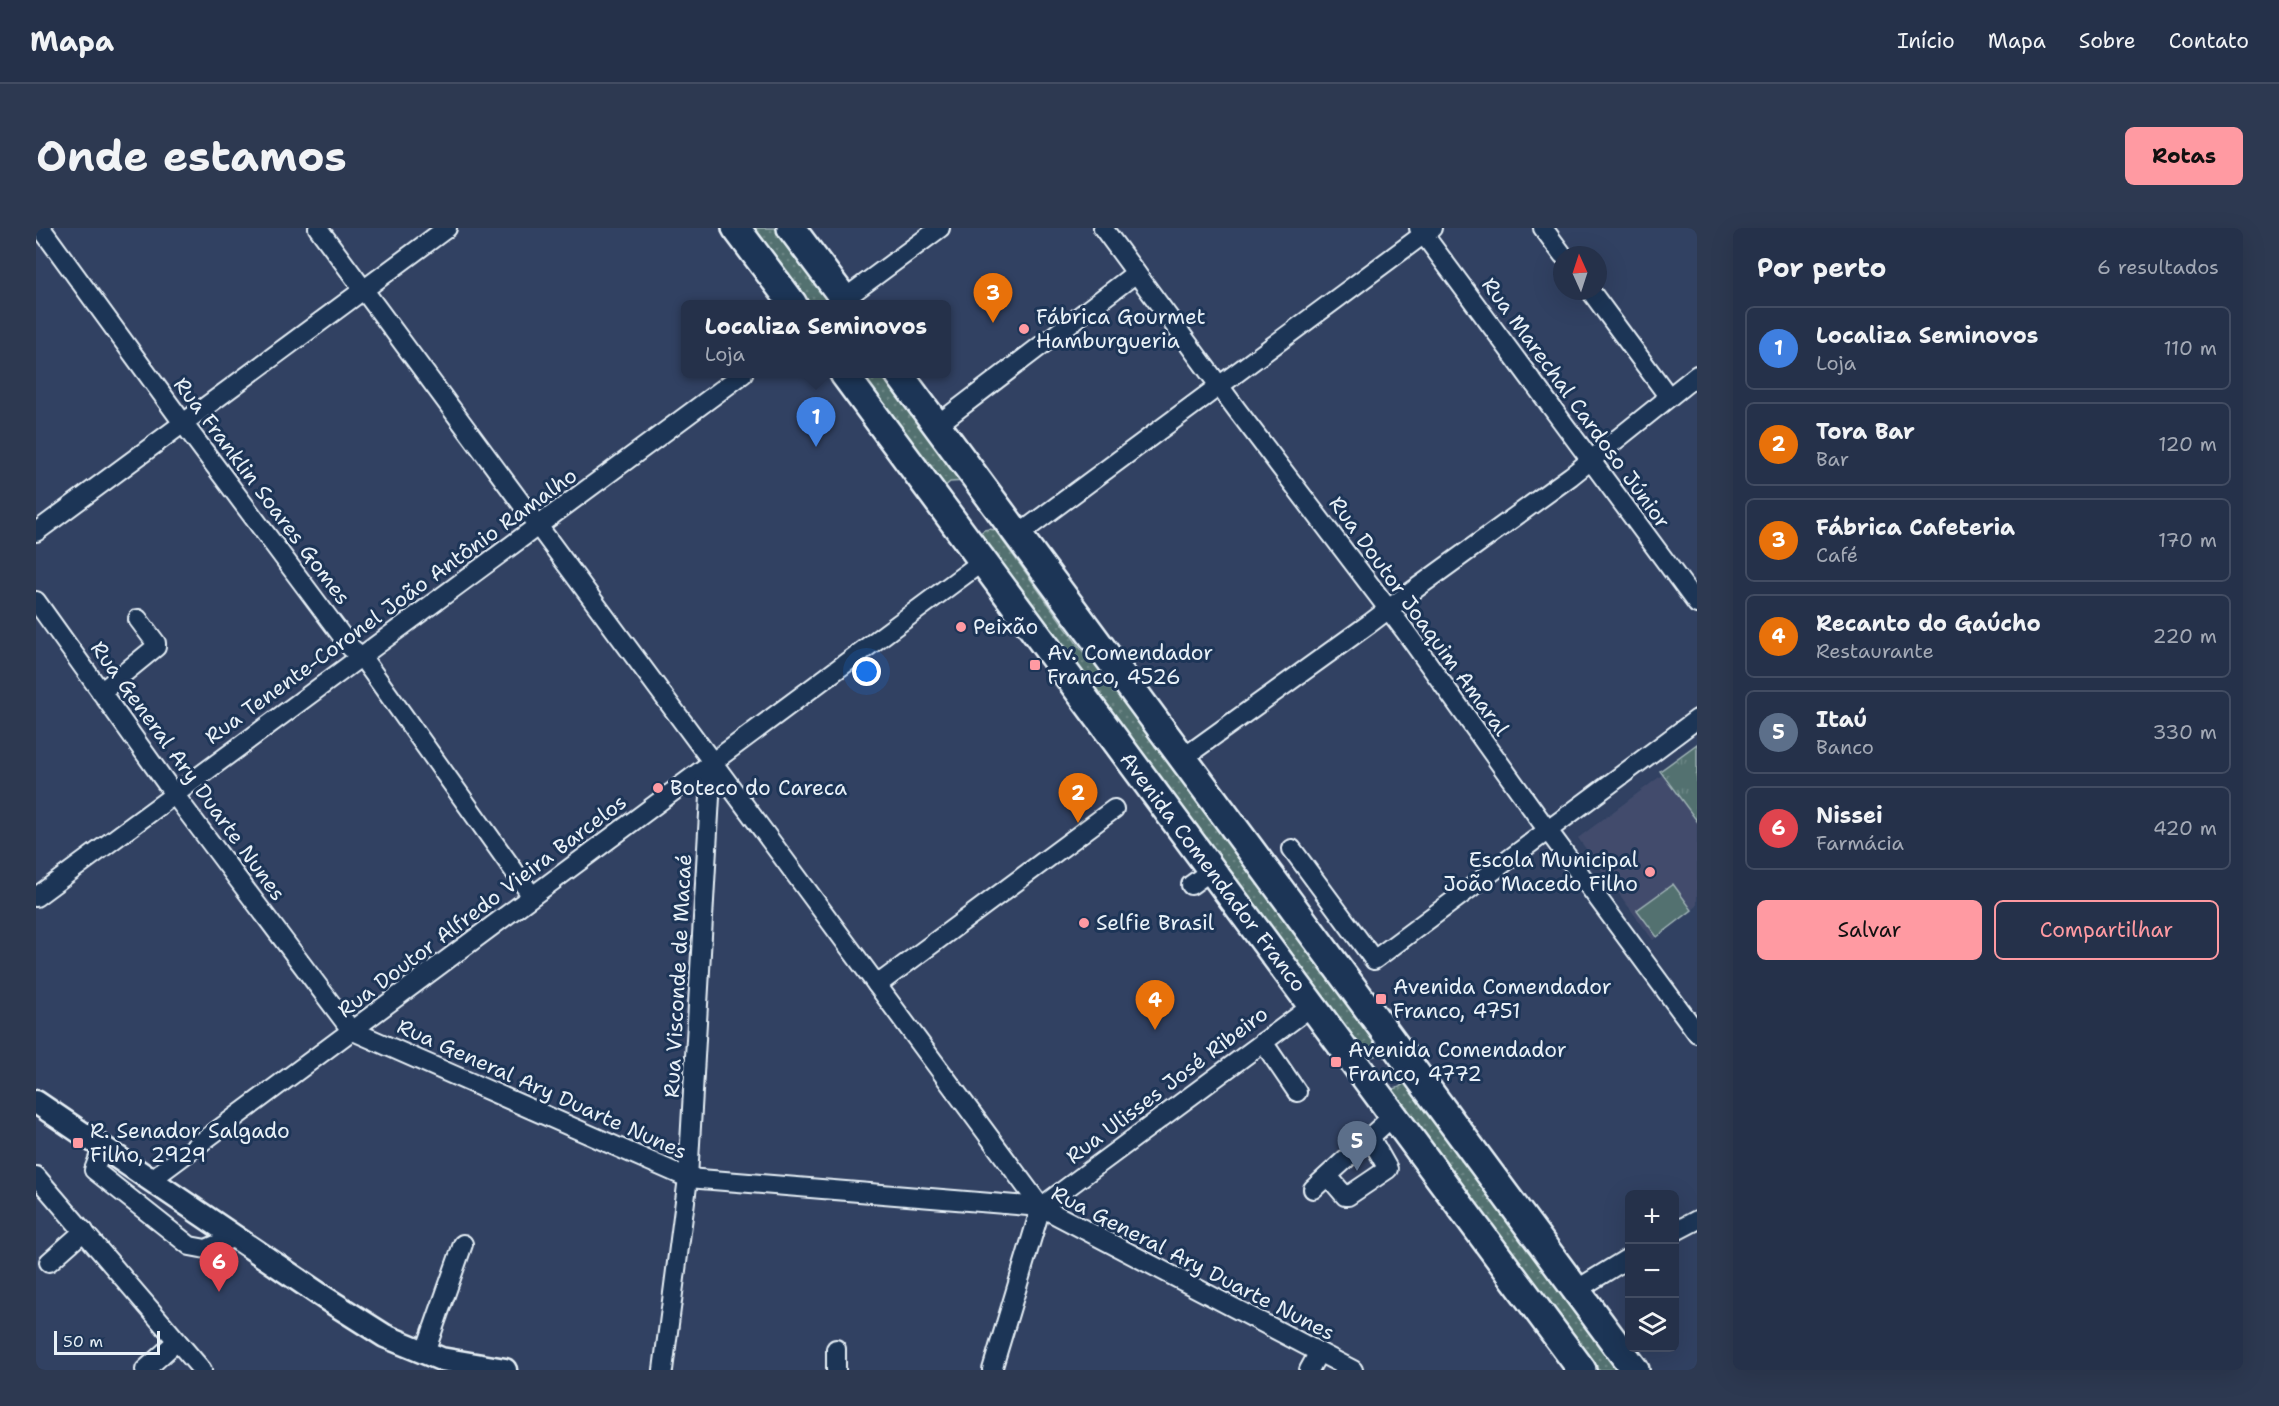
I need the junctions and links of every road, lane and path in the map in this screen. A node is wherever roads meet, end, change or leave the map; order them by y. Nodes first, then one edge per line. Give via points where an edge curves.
1 (41, 228) edge
2 (318, 228) edge
3 (447, 228) edge
4 (736, 228) edge
5 (791, 228) edge
6 (940, 228) edge
7 (1103, 228) edge
8 (1543, 228) edge
9 (1425, 230) edge
10 (1556, 246) edge
11 (1136, 273) junction
12 (363, 290) junction
13 (789, 300) edge
14 (845, 300) edge
15 (849, 300) edge
16 (1597, 300) edge
17 (1697, 375) edge
18 (738, 378) edge
19 (847, 378) edge
20 (902, 378) edge
21 (1219, 386) junction
22 (1668, 396) junction
23 (183, 423) junction
24 (937, 425) junction
25 (1591, 460) junction
26 (990, 496) junction
27 (954, 522) junction
28 (538, 526) junction
29 (36, 532) edge
30 (1018, 535) junction
31 (983, 561) junction
32 (36, 601) edge
33 (1697, 604) edge
34 (1389, 609) junction
35 (138, 619) dead end
36 (361, 656) junction
37 (101, 692) junction
38 (1697, 719) edge
39 (1183, 758) junction
40 (712, 762) junction
41 (174, 794) junction
42 (1114, 809) dead end
43 (1548, 830) junction
44 (1292, 849) dead end
45 (532, 896) junction
46 (36, 897) edge
47 (877, 985) junction
48 (1312, 1006) junction
49 (351, 1030) junction
50 (1697, 1033) edge
51 (1263, 1042) junction
52 (1394, 1044) junction
53 (1352, 1059) junction
54 (1297, 1092) dead end
55 (36, 1102) edge
56 (1394, 1116) junction
57 (1370, 1137) junction
58 (103, 1146) junction
59 (36, 1176) edge
60 (1328, 1176) junction
61 (688, 1178) junction
62 (152, 1179) junction
63 (1313, 1189) dead end
64 (171, 1192) junction
65 (1041, 1207) junction
66 (153, 1218) junction
67 (1697, 1220) edge
68 (1679, 1229) edge
69 (84, 1232) junction
70 (235, 1237) junction
71 (463, 1244) dead end
72 (1625, 1259) edge
73 (49, 1262) dead end
74 (1576, 1290) junction
75 (177, 1341) junction
76 (836, 1349) dead end
77 (424, 1352) junction
78 (1319, 1352) junction
79 (445, 1365) edge
80 (145, 1370) edge
81 (202, 1370) edge
82 (505, 1370) edge
83 (663, 1370) edge
84 (836, 1370) edge
85 (992, 1370) edge
86 (1309, 1370) edge
87 (1353, 1370) edge
88 (1582, 1370) edge
89 (1635, 1370) edge

1 - 23 street, Rua Franklin Soares Gomes
2 - 12 street
3 - 12 street
4 - 13 highway
5 - 14 highway
6 - 15 street
7 - 11 street, Rua Doutor Joaquim Amaral
8 - 10 street
9 - 21 street
9 - 25 street, Rua Marechal Cardoso Júnior
11 - 21 street, Rua Doutor Joaquim Amaral
11 - 24 street
12 - 23 street
12 - 28 street
16 - 22 street
17 - 22 street
18 - 28 street, Rua Tenente-Coronel João Antônio Ramalho
19 - 27 highway, Avenida Comendador Franco
20 - 24 highway, Avenida Comendador Franco
21 - 30 street
21 - 34 street, Rua Doutor Joaquim Amaral
22 - 25 street
23 - 29 street
23 - 36 street, Rua Franklin Soares Gomes via 351,648
24 - 26 highway, Avenida Comendador Franco
25 - 33 street, Rua Marechal Cardoso Júnior
25 - 34 street
26 - 27 highway via 969,491 959,496 952,504
26 - 30 highway, Avenida Comendador Franco
27 - 31 highway, Avenida Comendador Franco
28 - 36 street, Rua Tenente-Coronel João Antônio Ramalho
28 - 40 street
30 - 39 highway, Avenida Comendador Franco
31 - 40 street, Rua Doutor Alfredo Vieira Barcelos
31 - 48 highway, Avenida Comendador Franco via 1201,878
32 - 37 street, Rua General Ary Duarte Nunes
34 - 39 street
34 - 43 street, Rua Doutor Joaquim Amaral
35 - 37 street via 156,647
36 - 41 street, Rua Tenente-Coronel João Antônio Ramalho
36 - 45 street, Rua Franklin Soares Gomes
37 - 41 street, Rua General Ary Duarte Nunes
38 - 43 street
39 - 52 highway, Avenida Comendador Franco
40 - 45 street, Rua Doutor Alfredo Vieira Barcelos
40 - 47 street
40 - 61 street, Rua Visconde de Macaé
41 - 46 street, Rua Tenente-Coronel João Antônio Ramalho
41 - 49 street, Rua General Ary Duarte Nunes
42 - 47 street
43 - 44 street via 1374,960
43 - 50 street, Rua Doutor Joaquim Amaral
45 - 49 street, Rua Doutor Alfredo Vieira Barcelos
47 - 65 street
48 - 51 street, Rua Ulisses José Ribeiro
48 - 53 highway, Avenida Comendador Franco
49 - 61 street, Rua General Ary Duarte Nunes
49 - 62 street, Rua Doutor Alfredo Vieira Barcelos
51 - 54 street
51 - 65 street, Rua Ulisses José Ribeiro
52 - 53 highway via 1382,1061 1373,1065
52 - 74 highway, Avenida Comendador Franco
53 - 56 highway, Avenida Comendador Franco
55 - 58 main road
56 - 57 street
56 - 88 highway, Avenida Comendador Franco
57 - 60 street
57 - 60 street via 1388,1169 1348,1196
58 - 62 main road
58 - 66 street via 94,1170
59 - 69 street
60 - 63 street
61 - 65 street, Rua General Ary Duarte Nunes
61 - 83 street, Rua Visconde de Macaé
62 - 64 main road
64 - 66 street
64 - 70 main road
65 - 78 street, Rua General Ary Duarte Nunes
65 - 85 street
66 - 70 street via 190,1246 206,1249
67 - 68 street
69 - 73 street
69 - 75 street
70 - 77 main road via 385,1336
71 - 77 street
72 - 74 street
74 - 89 highway, Avenida Comendador Franco
75 - 80 street
75 - 81 street
76 - 84 street
77 - 79 main road
78 - 86 street
78 - 87 street, Rua General Ary Duarte Nunes
79 - 82 main road

